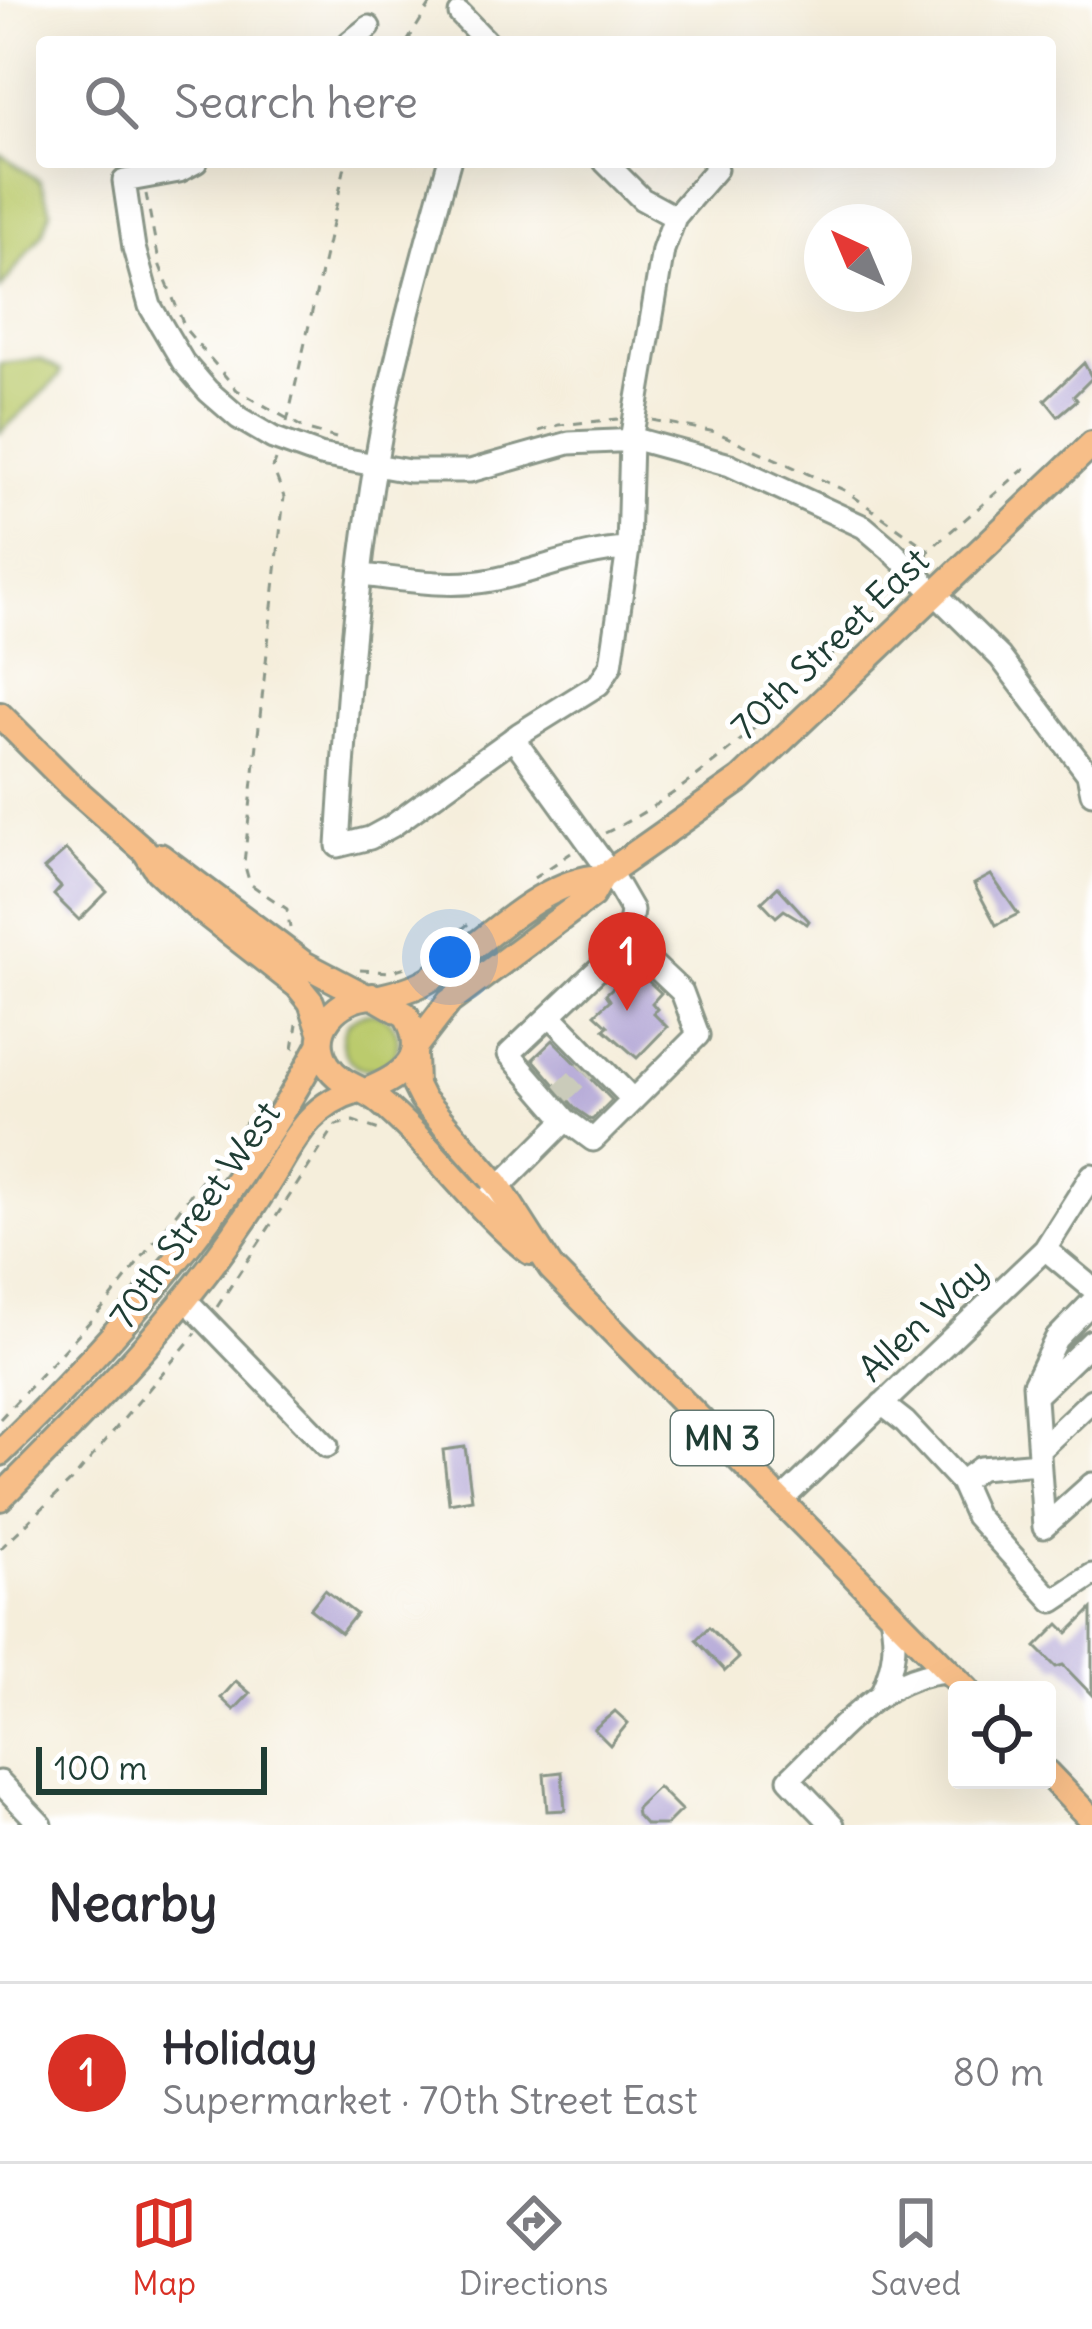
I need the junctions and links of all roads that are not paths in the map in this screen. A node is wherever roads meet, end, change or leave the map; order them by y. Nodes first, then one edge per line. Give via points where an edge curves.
1 (460, 14) dead end
2 (369, 27) dead end
3 (358, 36) edge
4 (481, 36) edge
5 (185, 168) edge
6 (447, 168) edge
7 (611, 168) edge
8 (716, 169) dead end
9 (675, 217) junction
10 (632, 430) junction
11 (1092, 444) edge
12 (376, 465) junction
13 (628, 549) junction
14 (363, 575) junction
15 (936, 592) junction
16 (0, 715) edge
17 (513, 738) junction
18 (1092, 793) edge
19 (145, 851) junction
20 (606, 875) junction
21 (628, 941) junction
22 (372, 996) junction
23 (550, 1015) junction
24 (321, 1038) junction
25 (415, 1050) junction
26 (362, 1091) junction
27 (633, 1100) junction
28 (560, 1106) junction
29 (1092, 1175) edge
30 (491, 1196) junction
31 (1045, 1250) junction
32 (1092, 1288) edge
33 (188, 1301) junction
34 (1092, 1302) edge
35 (1092, 1341) edge
36 (1035, 1397) junction
37 (1092, 1400) edge
38 (882, 1404) junction
39 (327, 1446) dead end
40 (0, 1454) edge
41 (1039, 1457) junction
42 (961, 1482) junction
43 (1092, 1484) edge
44 (0, 1498) edge
45 (783, 1499) junction
46 (1092, 1575) edge
47 (890, 1610) junction
48 (949, 1671) junction
49 (958, 1681) edge
50 (882, 1692) junction
51 (0, 1782) edge
52 (1056, 1782) edge
53 (1092, 1820) edge
54 (41, 1825) edge
55 (833, 1825) edge

1 - 4 street
2 - 3 street
5 - 12 street via 124,181 150,306 183,362 239,418 285,431 320,455
6 - 12 street
7 - 9 street
8 - 9 street
9 - 10 street
10 - 12 street via 470,471
10 - 13 street
10 - 15 street via 864,527
11 - 15 main road, 70th Street East
12 - 14 street
13 - 14 street via 592,550 489,580
13 - 17 street via 611,664 599,684
14 - 17 street via 338,846 392,826
15 - 18 street via 1000,657 1088,774
15 - 20 main road, 70th Street East via 741,779
16 - 19 main road
17 - 20 street
19 - 22 main road via 169,860 304,964
19 - 24 main road via 196,906 298,986
20 - 21 street via 632,910
20 - 22 main road, 70th Street East via 521,910 435,976
20 - 25 main road, 70th Street East via 592,896 449,1002
21 - 23 street
21 - 27 street via 682,992 698,1035
22 - 24 main road via 335,1009
22 - 25 main road via 406,1015
23 - 27 street via 591,1066
23 - 28 street via 508,1054
24 - 26 main road via 331,1070
24 - 40 main road, 70th Street West via 248,1161 177,1258 76,1379
25 - 26 main road via 397,1078
25 - 30 main road, MN 3 via 422,1100 464,1143
26 - 30 main road
26 - 33 main road, 70th Street West via 311,1113
27 - 28 street via 593,1140
28 - 30 street
29 - 31 street, Allen Way
30 - 45 main road, MN 3 via 551,1268
31 - 32 street
31 - 38 street, Allen Way
33 - 39 street
33 - 44 main road, 70th Street West
34 - 36 street via 1056,1339
35 - 36 street
36 - 41 street
37 - 41 street
38 - 42 street
38 - 45 street, Allen Way
41 - 42 street via 980,1468
41 - 43 street via 1044,1528
42 - 46 street via 976,1516 1053,1601
45 - 47 main road, MN 3
47 - 48 main road, MN 3
47 - 50 street via 894,1664
48 - 49 main road, MN 3
48 - 50 street via 912,1676
50 - 55 street via 789,1779
51 - 54 street
52 - 53 main road

